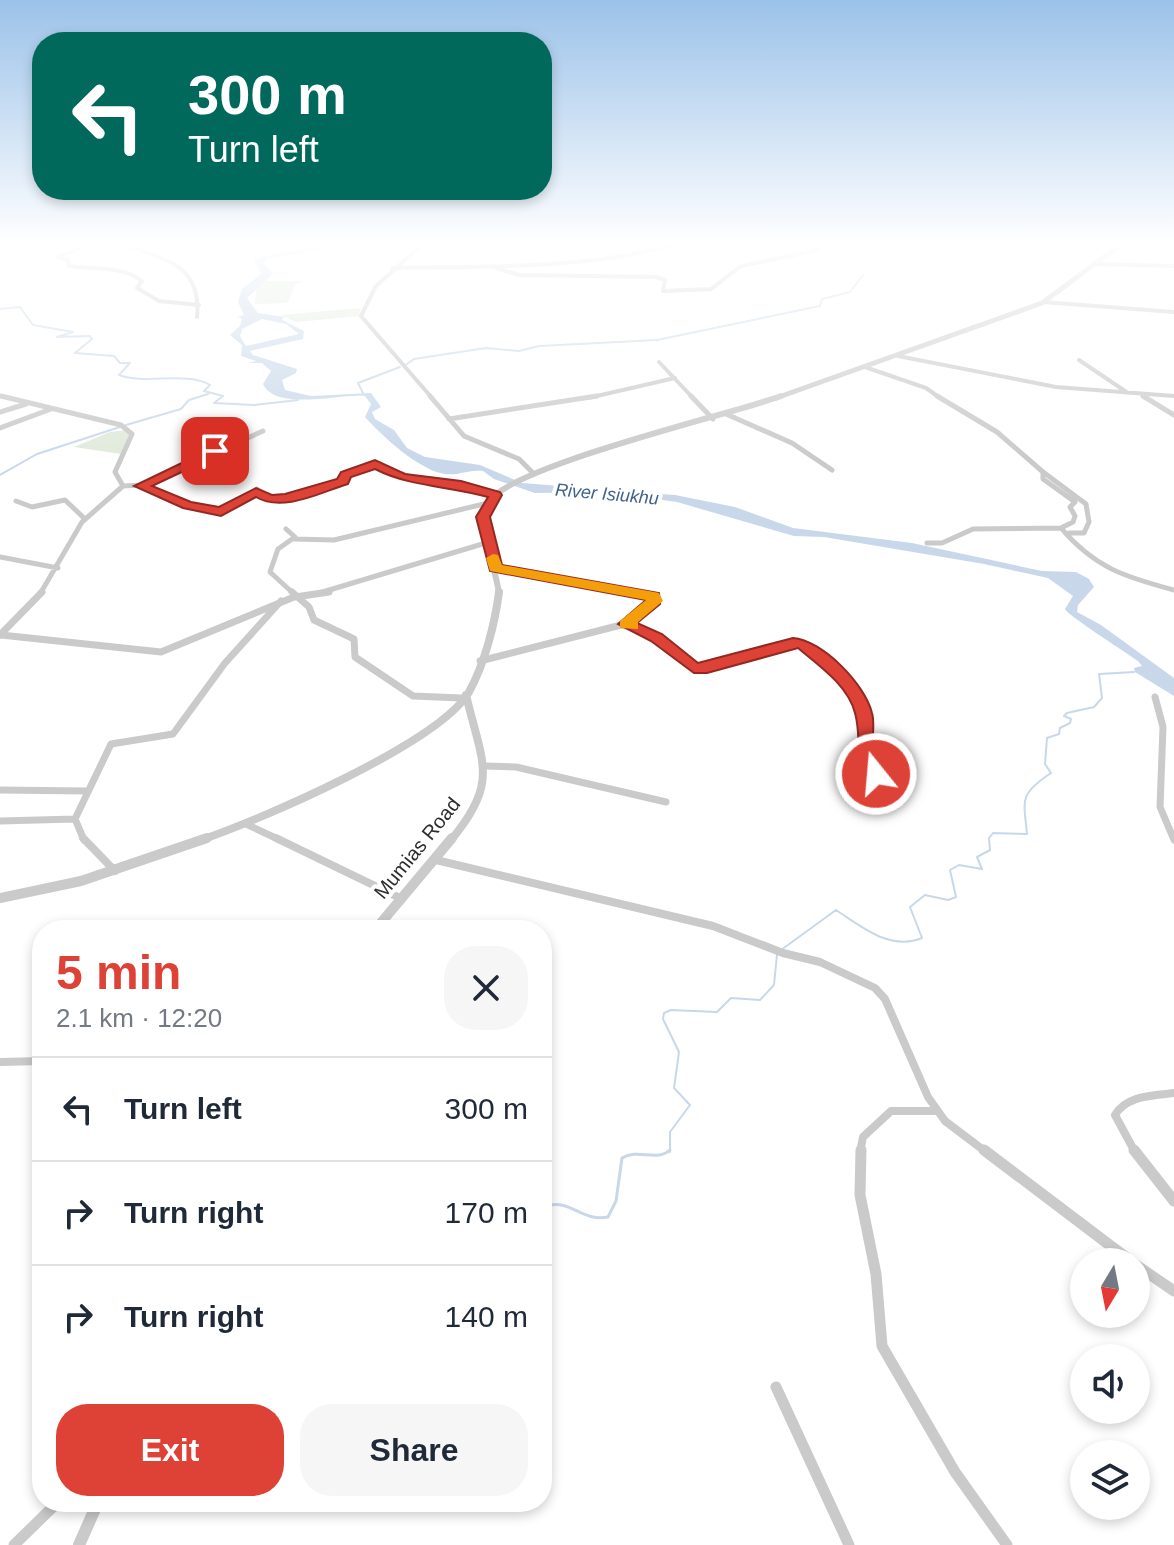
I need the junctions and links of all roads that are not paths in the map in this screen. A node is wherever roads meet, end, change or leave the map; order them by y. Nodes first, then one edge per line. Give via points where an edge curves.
1 (361, 315) edge
2 (1008, 315) edge
3 (898, 356) junction
4 (1079, 360) dead end
5 (659, 362) dead end
6 (865, 367) junction
7 (675, 378) junction
8 (1130, 395) junction
9 (1141, 395) junction
10 (0, 396) edge
11 (1174, 396) edge
12 (28, 403) junction
13 (53, 409) junction
14 (0, 412) edge
15 (726, 414) junction
16 (1174, 415) edge
17 (449, 419) junction
18 (713, 419) junction
19 (0, 428) edge
20 (263, 431) dead end
21 (832, 470) dead end
22 (1043, 472) junction
23 (534, 474) junction
24 (123, 486) junction
25 (141, 486) junction
26 (496, 495) junction
27 (16, 501) dead end
28 (488, 503) junction
29 (85, 519) junction
30 (1061, 528) junction
31 (286, 529) dead end
32 (1069, 533) junction
33 (294, 539) junction
34 (489, 542) junction
35 (927, 543) dead end
36 (0, 557) edge
37 (58, 568) junction
38 (496, 568) junction
39 (1174, 590) edge
40 (295, 597) junction
41 (281, 601) junction
42 (626, 624) junction
43 (0, 635) edge
44 (480, 661) junction
45 (464, 697) junction
46 (1155, 697) dead end
47 (485, 766) junction
48 (876, 774) dead end
49 (0, 790) edge
50 (87, 791) junction
51 (666, 802) dead end
52 (75, 819) junction
53 (0, 821) edge
54 (246, 824) junction
55 (1174, 841) edge
56 (436, 860) junction
57 (115, 871) junction
58 (0, 898) edge
59 (402, 899) junction
60 (384, 920) edge
61 (32, 1061) edge
62 (0, 1062) edge
63 (1174, 1093) edge
64 (936, 1111) junction
65 (1174, 1201) edge
66 (1114, 1248) edge
67 (1150, 1274) edge
68 (1174, 1291) edge
69 (776, 1387) dead end
70 (48, 1512) edge
71 (94, 1512) edge
72 (14, 1545) edge
73 (79, 1545) edge
74 (849, 1545) edge
75 (1007, 1545) edge

1 - 17 street
2 - 3 street
3 - 6 street
3 - 8 street via 1007,380
4 - 8 street
5 - 7 street
6 - 15 street
6 - 22 street via 926,388 997,432
7 - 17 street via 589,398
7 - 18 street
8 - 9 street
9 - 11 street
9 - 16 street
10 - 12 street
12 - 13 street
12 - 14 street
13 - 19 street
13 - 24 street via 131,430 115,472
15 - 18 street
15 - 21 street via 792,443
17 - 23 street via 469,439 519,459
18 - 23 street
20 - 25 street
22 - 30 street via 1043,479 1075,502 1070,507 1073,522
22 - 32 street via 1089,505 1090,525 1084,533
23 - 26 street
24 - 25 street
24 - 29 street
25 - 26 street via 219,512 256,490 270,499 286,498 343,481 375,464 402,477
26 - 28 street
27 - 29 street via 32,507 66,500
28 - 33 street via 334,540
28 - 34 street via 483,517
29 - 37 street
30 - 32 street
30 - 35 street via 973,529 944,544
31 - 33 street
32 - 39 street via 1083,554 1119,575
33 - 40 street via 280,547 269,569
34 - 38 street
34 - 40 street via 332,591
36 - 37 street
37 - 43 street
38 - 42 street via 655,597
38 - 44 street via 498,608
40 - 41 street
40 - 45 street via 314,620 354,639 355,657 400,690 416,697
41 - 43 street via 161,652
41 - 50 street via 225,663 173,734 112,743
42 - 44 street
42 - 48 street via 656,637 699,669 793,643 808,647 858,698 865,715 864,748
44 - 45 street
45 - 47 street, Mumias Road
45 - 54 street via 400,750
46 - 55 street via 1163,727 1160,811
47 - 51 street via 522,769
47 - 56 street, Mumias Road via 480,800
49 - 50 street
50 - 52 street
52 - 53 street
52 - 57 street via 84,840
54 - 57 street
54 - 59 street
56 - 59 street, Mumias Road
56 - 64 street via 704,923 779,952 816,960 881,993
57 - 58 street
59 - 60 street, Mumias Road
61 - 62 street
63 - 65 street via 1126,1103 1115,1115 1133,1149
64 - 66 street
64 - 75 street via 891,1111 863,1137 858,1181 876,1274 879,1337 955,1472
67 - 68 street
69 - 74 street
70 - 72 street
71 - 73 street

